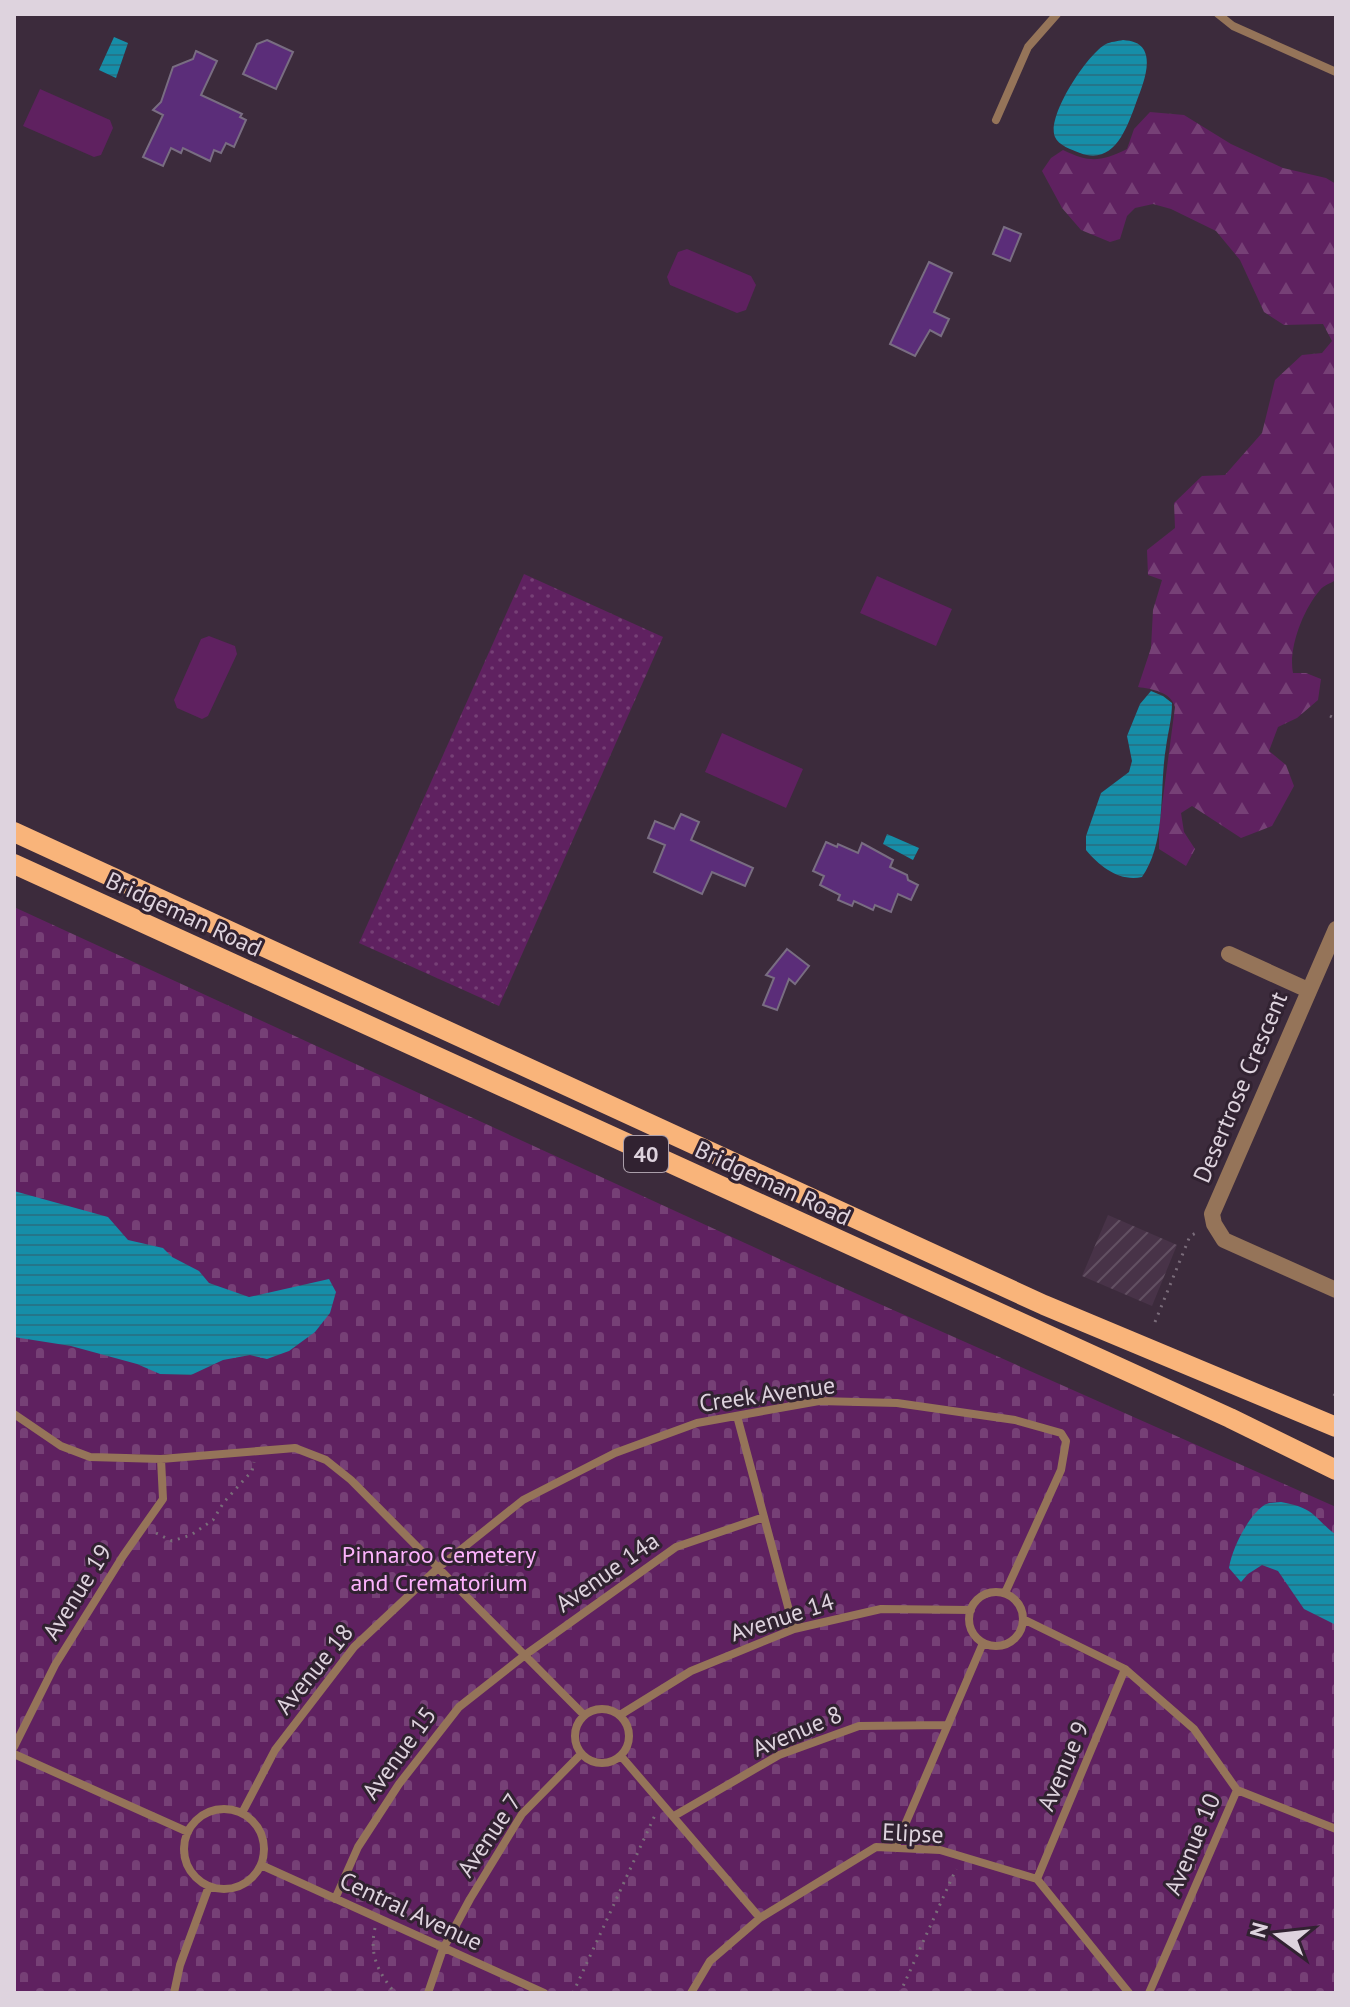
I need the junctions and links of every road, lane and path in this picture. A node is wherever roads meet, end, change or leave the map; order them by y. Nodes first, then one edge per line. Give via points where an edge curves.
1 (1057, 14) edge
2 (1218, 14) edge
3 (1336, 72) edge
4 (996, 120) dead end
5 (1330, 716) dead end
6 (1336, 719) edge
7 (14, 832) edge
8 (14, 864) edge
9 (1336, 929) edge
10 (1229, 954) dead end
11 (1308, 990) junction
12 (1214, 1224) junction
13 (1336, 1290) edge
14 (1155, 1322) dead end
15 (1292, 1408) junction
16 (14, 1414) edge
17 (737, 1416) junction
18 (1336, 1427) edge
19 (1279, 1441) junction
20 (256, 1450) junction
21 (161, 1459) junction
22 (1336, 1470) edge
23 (764, 1517) junction
24 (143, 1528) junction
25 (438, 1568) junction
26 (1005, 1593) junction
27 (971, 1610) junction
28 (1023, 1619) junction
29 (794, 1629) junction
30 (983, 1643) junction
31 (525, 1655) junction
32 (1125, 1669) junction
33 (584, 1715) junction
34 (620, 1715) junction
35 (947, 1725) junction
36 (14, 1747) edge
37 (14, 1754) edge
38 (581, 1754) junction
39 (621, 1756) junction
40 (1237, 1790) junction
41 (661, 1802) junction
42 (242, 1813) junction
43 (674, 1816) junction
44 (1336, 1829) edge
45 (188, 1832) junction
46 (895, 1848) junction
47 (962, 1857) junction
48 (261, 1865) junction
49 (1037, 1879) junction
50 (209, 1886) junction
51 (335, 1899) junction
52 (378, 1918) junction
53 (760, 1918) junction
54 (443, 1949) junction
55 (174, 1993) edge
56 (395, 1993) edge
57 (428, 1993) edge
58 (544, 1993) edge
59 (573, 1993) edge
60 (691, 1993) edge
61 (900, 1993) edge
62 (1129, 1993) edge
63 (1149, 1993) edge

1 - 4 lane via 1028,47
2 - 3 lane via 1233,26
5 - 6 path
7 - 15 main road, Bridgeman Road / 40 via 1044,1305
8 - 19 main road, Bridgeman Road / 40
9 - 11 street, Desertrose Crescent
10 - 11 street
11 - 12 street, Desertrose Crescent via 1216,1201
12 - 13 street via 1224,1240
12 - 14 path via 1190,1236
15 - 18 main road, Bridgeman Road / 40
15 - 19 main road
16 - 21 lane via 61,1446 90,1457
17 - 23 lane
17 - 25 lane, Creek Avenue via 697,1423 615,1453 523,1500
17 - 26 lane, Creek Avenue via 819,1401 897,1403 1015,1420 1061,1433 1066,1441 1061,1470
19 - 22 main road, Bridgeman Road / 40
20 - 21 lane
20 - 24 path via 252,1471 213,1520 172,1541
20 - 25 lane via 295,1448 326,1460
21 - 24 lane, Avenue 19 via 163,1499
23 - 29 lane
23 - 31 lane, Avenue 14a via 676,1547
24 - 36 lane, Avenue 19 via 55,1665
25 - 31 lane
25 - 42 lane, Avenue 18 via 354,1647 275,1750
26 - 27 lane via 987,1594
26 - 28 lane via 1017,1602
27 - 29 lane, Avenue 14 via 881,1609
27 - 30 lane via 971,1628
28 - 30 lane via 1010,1642
28 - 32 lane, Avenue 10
29 - 34 lane, Avenue 14 via 691,1671
30 - 35 lane
31 - 33 lane
31 - 51 lane, Avenue 15 via 459,1707 399,1784 358,1847
32 - 40 lane, Avenue 10 via 1194,1729
32 - 49 lane, Avenue 9
33 - 34 lane via 600,1708
33 - 38 lane via 574,1737
34 - 39 lane via 629,1736
35 - 43 lane, Avenue 8 via 859,1726 779,1755
35 - 46 lane
37 - 45 lane
38 - 39 lane via 597,1763
38 - 54 lane, Avenue 7 via 522,1814
39 - 41 lane
40 - 44 lane
40 - 63 lane, Avenue 10
41 - 43 lane
41 - 59 path
42 - 45 lane via 215,1810 202,1815
42 - 48 lane via 262,1837
43 - 53 lane
45 - 50 lane via 185,1859 191,1872
46 - 47 lane, Elipse via 940,1850
46 - 53 lane, Elipse via 876,1847
47 - 49 lane, Elipse
47 - 61 path
48 - 50 lane via 236,1888
48 - 51 lane, Central Avenue
49 - 62 lane
50 - 55 lane
51 - 52 lane, Central Avenue
52 - 54 lane, Central Avenue
52 - 56 path via 371,1946 378,1969
53 - 60 lane, Elipse via 710,1961
54 - 57 lane, Avenue 7
54 - 58 lane, Central Avenue

